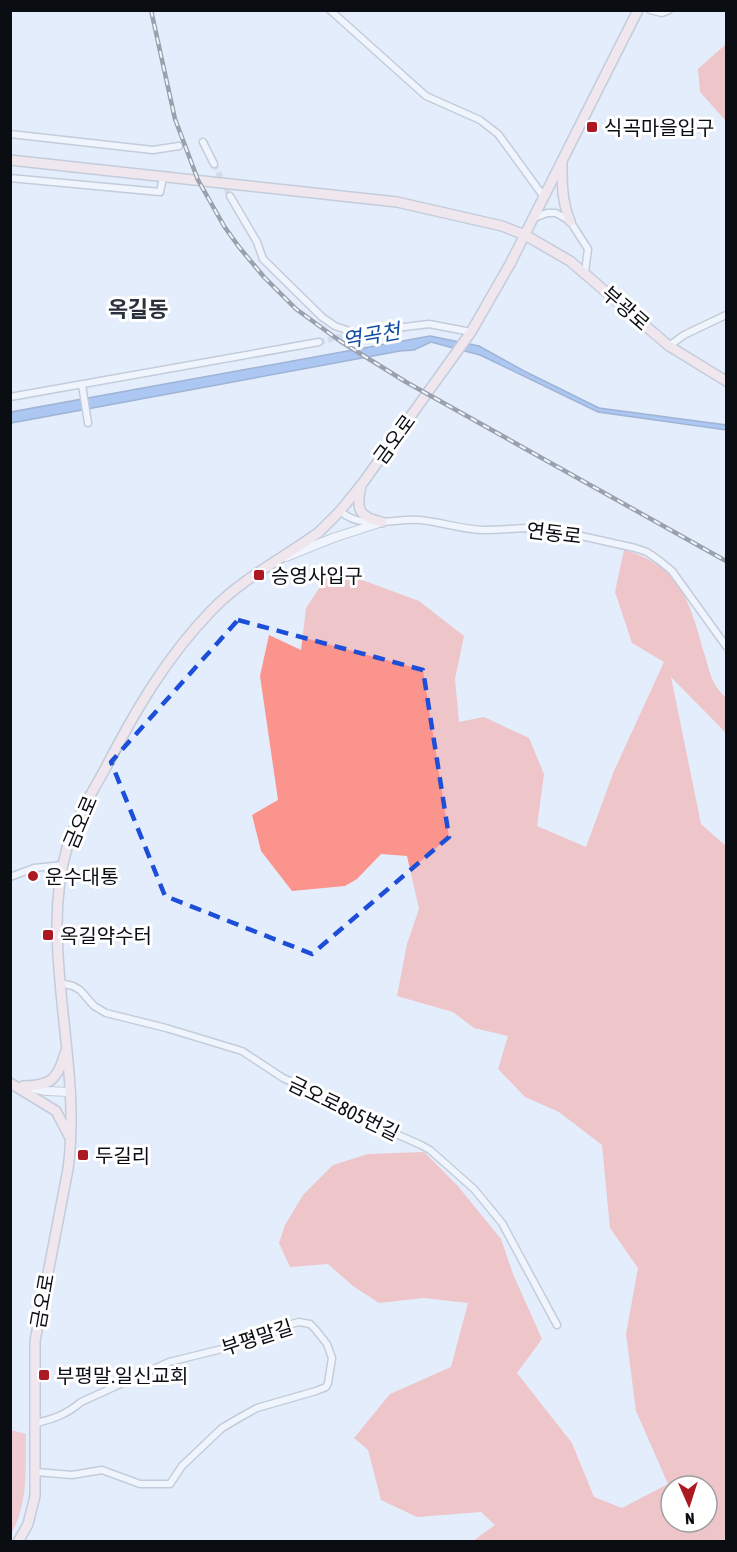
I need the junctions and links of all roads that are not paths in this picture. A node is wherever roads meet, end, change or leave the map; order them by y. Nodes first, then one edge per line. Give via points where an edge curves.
1 (330, 10) edge
2 (638, 10) edge
3 (650, 10) edge
4 (669, 10) edge
5 (10, 134) edge
6 (203, 142) dead end
7 (179, 147) tunnel mouth
8 (10, 160) edge
9 (562, 160) junction
10 (214, 164) tunnel mouth
11 (163, 177) junction
12 (10, 178) edge
13 (230, 196) tunnel mouth
14 (544, 197) junction
15 (533, 219) junction
16 (570, 221) junction
17 (525, 235) junction
18 (585, 272) junction
19 (726, 315) edge
20 (470, 334) junction
21 (319, 342) tunnel mouth
22 (669, 346) junction
23 (726, 381) edge
24 (82, 385) junction
25 (10, 397) edge
26 (88, 423) dead end
27 (362, 484) junction
28 (340, 511) junction
29 (382, 522) junction
30 (276, 561) junction
31 (726, 646) edge
32 (63, 865) junction
33 (10, 877) edge
34 (60, 984) junction
35 (67, 1048) junction
36 (10, 1082) edge
37 (23, 1086) junction
38 (71, 1092) junction
39 (71, 1141) junction
40 (557, 1325) dead end
41 (36, 1423) junction
42 (36, 1472) junction
43 (18, 1542) edge

1 - 14 street via 426,96 490,126
2 - 9 main road
3 - 4 street
5 - 7 street via 153,150
6 - 10 street
8 - 11 main road, 부광로
9 - 14 main road
9 - 16 main road via 562,190
11 - 12 street via 160,192
11 - 17 main road, 부광로 via 397,202 479,220
13 - 20 street via 263,259 336,326 355,333 429,324
14 - 15 main road
15 - 16 street via 556,213
15 - 17 main road
16 - 18 street via 588,249
17 - 18 main road, 부광로
17 - 20 main road
18 - 22 main road, 부광로
19 - 22 street
20 - 27 main road, 금오로
21 - 24 street
22 - 23 main road, 부광로
24 - 25 street
24 - 26 street
27 - 28 main road, 금오로
27 - 29 main road via 360,510 368,519
28 - 29 street, 연동로 via 357,521
28 - 30 main road, 금오로 via 318,533
29 - 30 street
29 - 31 street, 연동로 via 421,520 483,530 542,528 647,552 672,571
30 - 32 main road, 금오로 via 213,609 162,670 91,795
32 - 33 street via 34,868
32 - 34 main road, 금오로 via 57,922
34 - 35 main road, 금오로
34 - 40 street, 금오로805번길 via 80,990 106,1013 242,1052 283,1078 345,1105 378,1126 430,1150 474,1189 502,1223
35 - 37 main road via 54,1078 43,1085
35 - 38 main road, 금오로
36 - 37 street
36 - 39 main road via 56,1111
37 - 38 street
38 - 39 main road, 금오로
39 - 41 main road, 금오로 via 35,1341
41 - 42 main road, 금오로
41 - 42 street, 부평말길 via 56,1419 81,1402 169,1362 226,1348 259,1333 299,1322 310,1324 321,1335 332,1358 326,1387 257,1408 222,1428 170,1484 140,1484 102,1470 72,1475
42 - 43 main road, 금오로 via 32,1510

